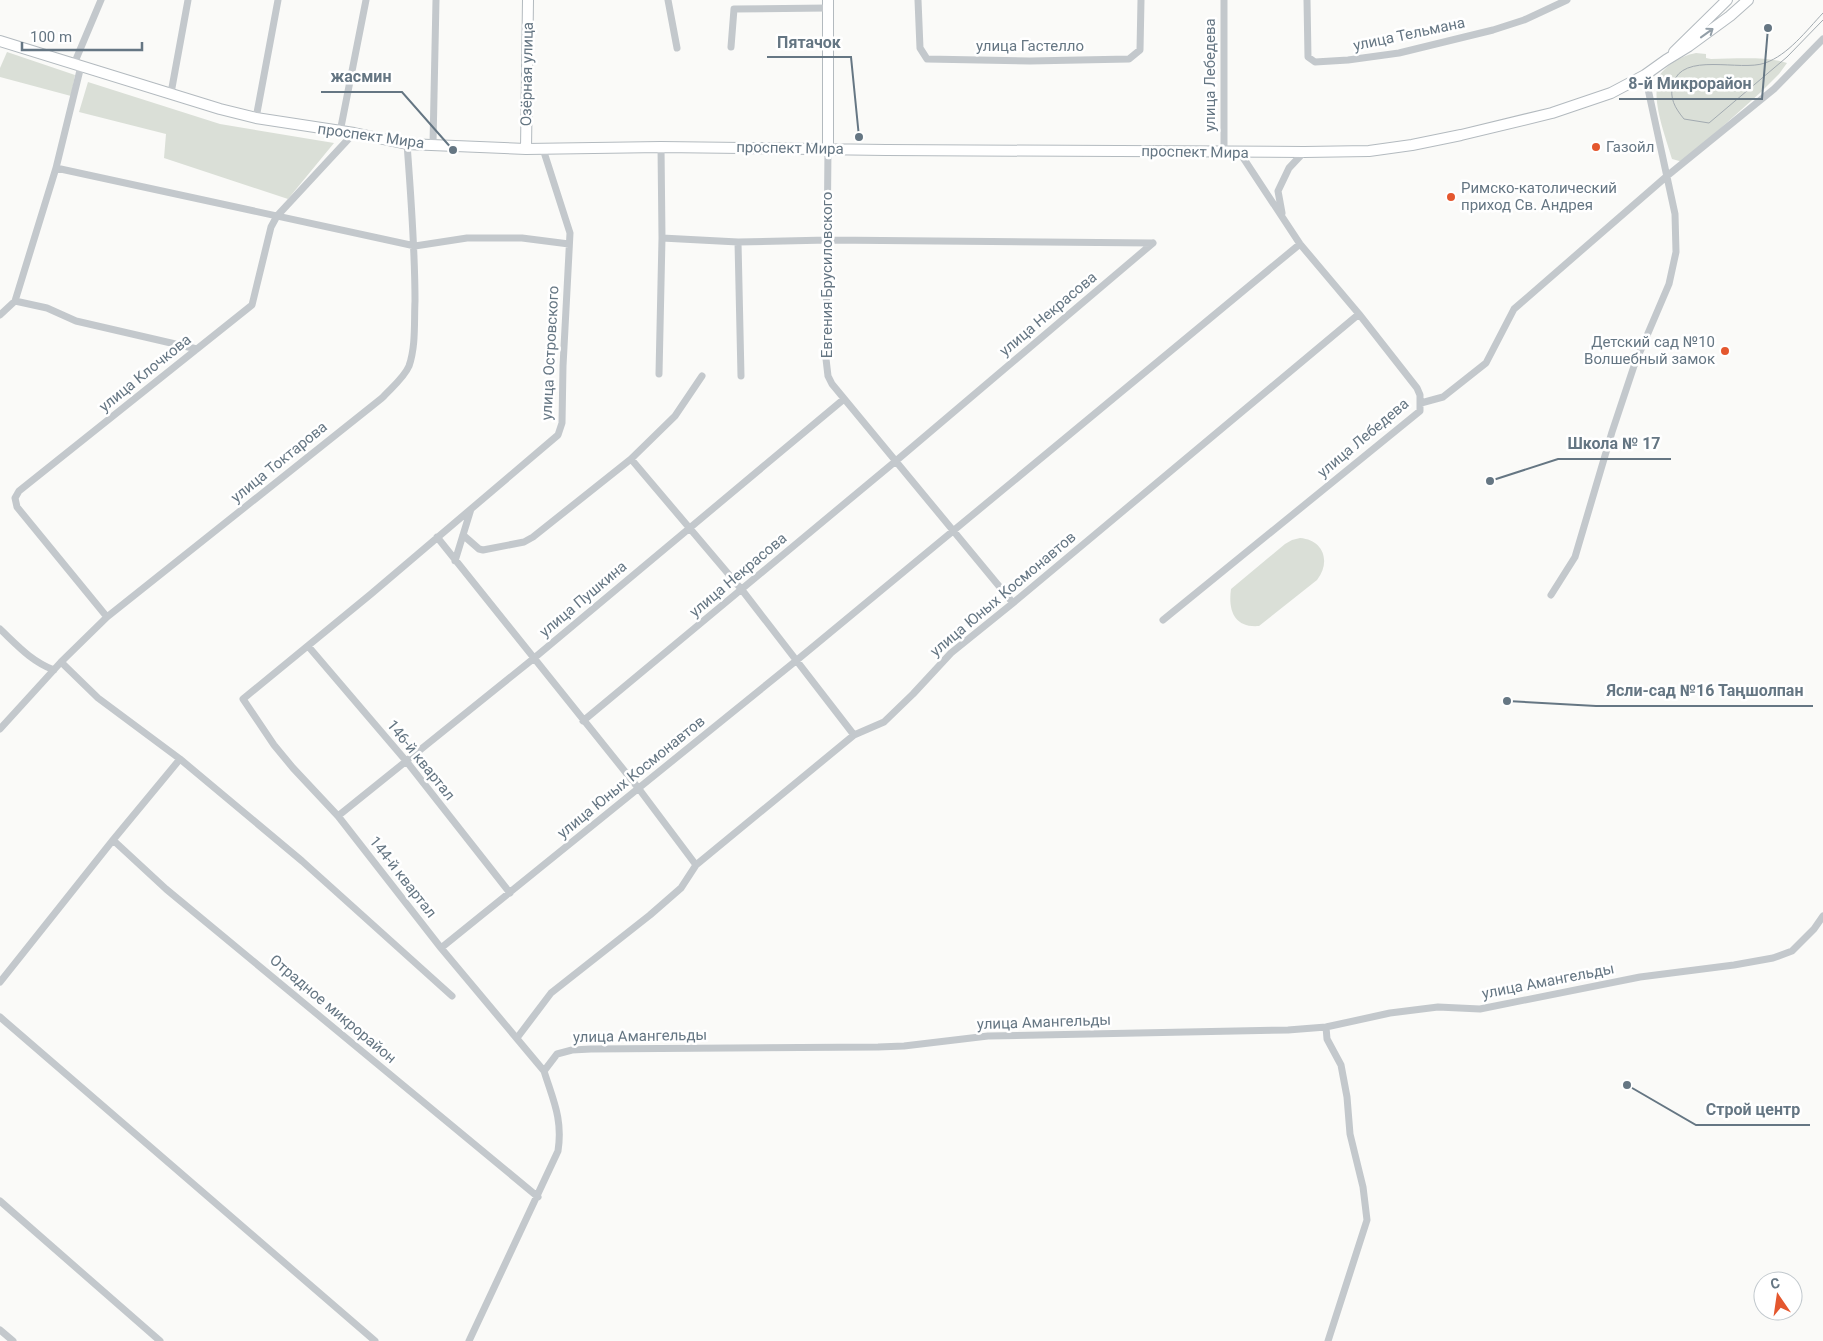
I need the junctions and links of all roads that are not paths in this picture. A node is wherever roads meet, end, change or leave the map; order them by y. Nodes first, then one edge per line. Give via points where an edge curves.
1 (100, 0) edge
2 (188, 0) edge
3 (278, 0) edge
4 (366, 0) edge
5 (436, 0) edge
6 (528, 0) edge
7 (668, 0) edge
8 (918, 0) edge
9 (1141, 0) edge
10 (1224, 0) edge
11 (1307, 0) edge
12 (1567, 0) edge
13 (1727, 0) edge
14 (1748, 0) edge
15 (828, 4) edge
16 (1823, 39) edge
17 (0, 41) edge
18 (731, 47) dead end
19 (677, 48) dead end
20 (1666, 60) junction
21 (78, 65) junction
22 (1645, 75) junction
23 (171, 93) junction
24 (256, 118) junction
25 (340, 132) junction
26 (354, 133) junction
27 (407, 144) junction
28 (433, 144) junction
29 (661, 147) junction
30 (526, 149) junction
31 (543, 149) junction
32 (828, 149) junction
33 (1224, 151) junction
34 (1304, 152) junction
35 (1240, 153) junction
36 (56, 168) junction
37 (1667, 176) junction
38 (277, 216) junction
39 (1283, 216) junction
40 (662, 238) junction
41 (828, 240) junction
42 (738, 242) junction
43 (569, 244) junction
44 (1300, 244) junction
45 (415, 246) junction
46 (15, 301) junction
47 (1359, 314) junction
48 (0, 315) edge
49 (197, 349) junction
50 (660, 374) dead end
51 (702, 376) dead end
52 (742, 376) dead end
53 (844, 399) junction
54 (1421, 403) junction
55 (631, 459) junction
56 (897, 460) junction
57 (472, 508) junction
58 (688, 528) junction
59 (954, 530) junction
60 (463, 535) junction
61 (437, 537) junction
62 (455, 561) junction
63 (742, 590) junction
64 (1551, 594) dead end
65 (1013, 603) junction
66 (107, 617) junction
67 (1163, 620) dead end
68 (0, 629) edge
69 (308, 646) junction
70 (533, 659) junction
71 (798, 660) junction
72 (61, 662) junction
73 (54, 670) junction
74 (243, 699) joint
75 (583, 721) junction
76 (0, 729) edge
77 (854, 735) junction
78 (180, 759) junction
79 (407, 762) junction
80 (639, 789) junction
81 (338, 816) junction
82 (113, 840) junction
83 (696, 865) junction
84 (510, 892) junction
85 (1823, 916) edge
86 (442, 948) junction
87 (0, 982) edge
88 (452, 996) dead end
89 (0, 1017) edge
90 (1326, 1027) junction
91 (517, 1038) junction
92 (544, 1071) junction
93 (538, 1197) junction
94 (0, 1201) edge
95 (0, 1330) edge
96 (13, 1341) edge
97 (160, 1341) edge
98 (375, 1341) edge
99 (468, 1341) edge
100 (1328, 1341) edge

1 - 21 street
2 - 23 street
3 - 24 street
4 - 25 street
5 - 28 street
6 - 30 main road, Озёрная улица
7 - 19 street
8 - 9 street, улица Гастелло via 920,48 927,59 1030,61 1129,59 1140,50
10 - 33 street, улица Лебедева
11 - 12 street, улица Тельмана via 1308,57 1315,62 1399,52 1493,30
13 - 20 main road, проспект Мира
20 -> 14 main road, проспект Мира
15 - 18 street via 734,9
15 - 32 main road, Евгения Брусиловского
16 - 37 street via 1774,89
17 - 21 main road, проспект Мира
20 - 22 main road, проспект Мира
21 - 23 main road, проспект Мира
21 - 36 street
22 - 34 main road, проспект Мира via 1611,92 1552,113 1461,135 1369,151
22 - 37 street
23 - 24 main road, проспект Мира
24 - 25 main road, проспект Мира
25 - 26 main road, проспект Мира
26 - 27 main road, проспект Мира
26 - 38 street, улица Клочкова
27 - 28 main road, проспект Мира
27 - 45 street, улица Токтарова
28 - 30 main road, проспект Мира
29 - 31 main road, проспект Мира
29 - 32 main road, проспект Мира
29 - 40 street
30 - 31 main road, проспект Мира
31 - 43 street, улица Островского via 570,233
32 - 33 main road, проспект Мира
32 - 41 street, Евгения Брусиловского
33 - 35 main road, проспект Мира
34 - 35 main road, проспект Мира
34 - 39 street, улица Лебедева via 1289,168 1278,191
35 - 39 street, улица Лебедева
36 - 38 street
36 - 46 street
37 - 54 street via 1514,309 1486,363 1444,397
37 - 64 street via 1675,214 1676,252 1669,284 1634,366 1575,557
38 - 45 street
38 - 49 street, улица Клочкова via 271,227 252,305
39 - 44 street, улица Лебедева
40 - 42 street, улица Некрасова
40 - 50 street
41 - 42 street, улица Некрасова
41 - 53 street, Евгения Брусиловского via 826,359 828,376
41 - 56 street, улица Некрасова via 1154,243
42 - 52 street
43 - 45 street via 522,238 467,238
43 - 57 street, улица Островского via 562,423 558,435
44 - 47 street, улица Лебедева
44 - 59 street, улица Юных Космонавтов
45 - 66 street, улица Токтарова via 414,340 408,367 402,376 382,398
46 - 48 street
46 - 49 street via 47,308 76,321
47 - 54 street, улица Лебедева via 1416,388
47 - 65 street, улица Юных Космонавтов
49 - 66 street, улица Клочкова via 19,491 15,498 17,507
51 - 55 street via 675,416
53 - 56 street, Евгения Брусиловского
53 - 58 street, улица Пушкина
54 - 67 street, улица Лебедева via 1420,411
55 - 58 street
55 - 60 street via 524,542 483,550
56 - 59 street, Евгения Брусиловского
56 - 63 street, улица Некрасова
57 - 60 street
57 - 61 street, улица Островского
58 - 63 street
58 - 70 street, улица Пушкина
59 - 65 street, Евгения Брусиловского
59 - 71 street, улица Юных Космонавтов
60 - 62 street
61 - 62 street
61 - 69 street, улица Островского
62 - 70 street
63 - 71 street
63 - 75 street, улица Некрасова
65 - 77 street, улица Юных Космонавтов via 951,653 884,722
66 - 72 street, улица Токтарова
68 - 73 street via 31,659
69 - 74 street, улица Островского
69 - 79 street, 146-й квартал
70 - 75 street
70 - 79 street, улица Пушкина
71 - 77 street
71 - 80 street, улица Юных Космонавтов
72 - 73 street, улица Токтарова
72 - 78 street via 98,698
73 - 76 street, улица Токтарова
74 - 81 street, 144-й квартал via 274,745
75 - 80 street
77 - 83 street, улица Юных Космонавтов
78 - 82 street
78 - 88 street via 302,861
79 - 81 street, улица Пушкина
79 - 84 street, 146-й квартал
80 - 83 street
80 - 84 street, улица Юных Космонавтов
81 - 86 street, 144-й квартал
82 - 87 street
82 - 93 street, Отрадное микрорайон via 166,889
83 - 91 street, улица Юных Космонавтов via 681,888 551,993
84 - 86 street, улица Юных Космонавтов
85 - 90 street, улица Амангельды via 1792,951 1773,958 1640,977 1480,1010 1438,1007 1390,1013
86 - 91 street, 144-й квартал
89 - 98 street
90 - 92 street, улица Амангельды via 988,1036 878,1047 572,1050 556,1054
90 - 100 street via 1327,1039 1341,1065 1350,1134 1367,1220
91 - 92 street, 144-й квартал
92 - 93 street via 560,1122 561,1136
93 - 99 street
94 - 97 street
95 - 96 street

